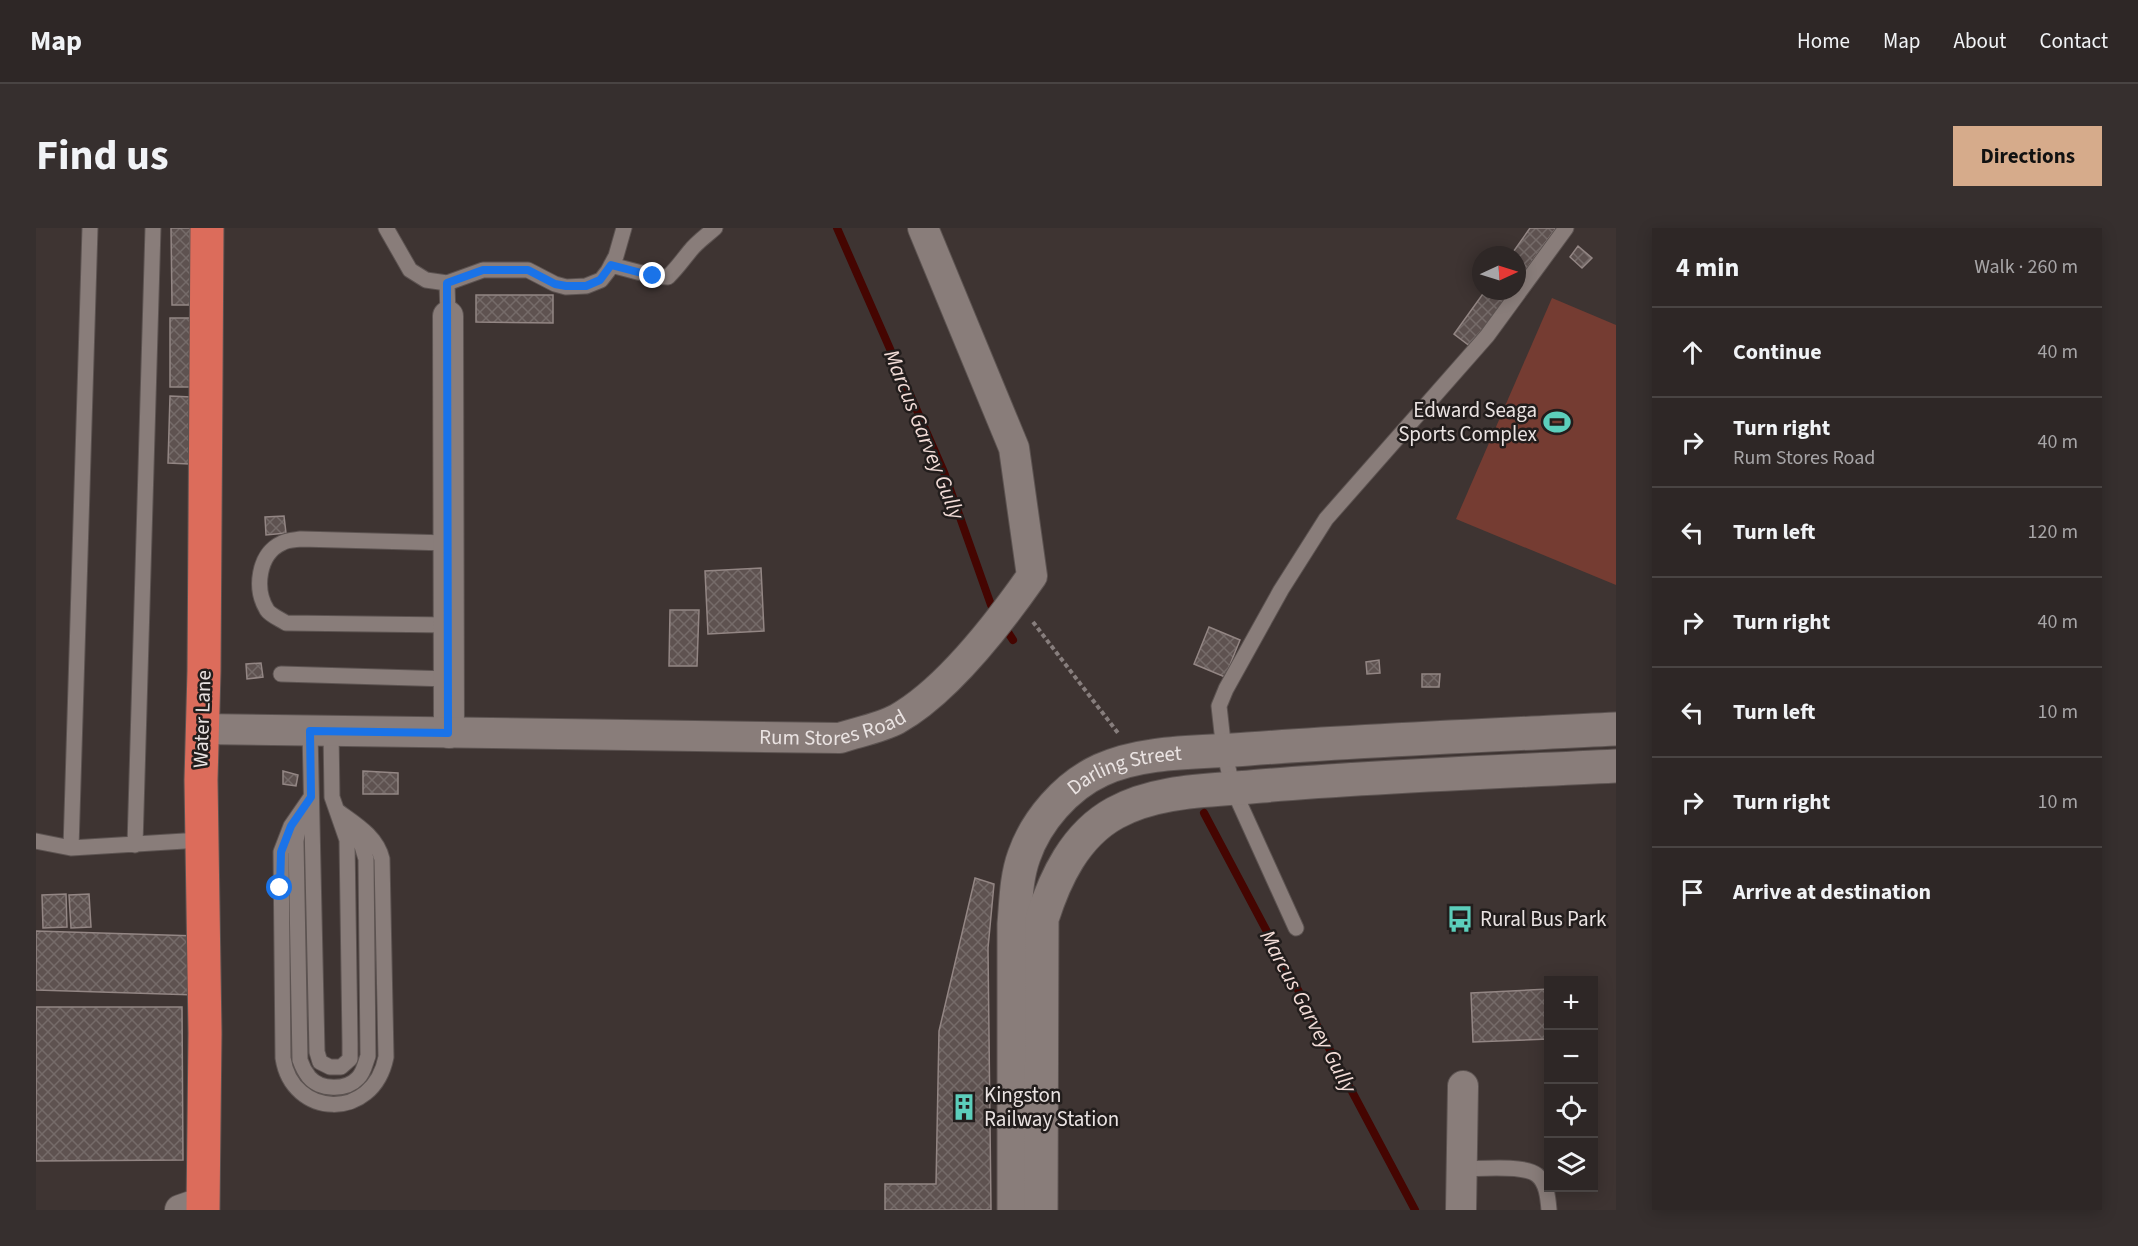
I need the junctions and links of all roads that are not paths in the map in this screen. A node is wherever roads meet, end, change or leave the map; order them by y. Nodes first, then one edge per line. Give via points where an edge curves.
1 (90, 228) edge
2 (153, 228) edge
3 (207, 228) edge
4 (386, 228) edge
5 (624, 228) edge
6 (715, 228) edge
7 (924, 228) edge
8 (1566, 228) edge
9 (611, 265) junction
10 (447, 283) junction
11 (448, 316) joint
12 (448, 543) junction
13 (448, 625) junction
14 (281, 674) dead end
15 (449, 679) junction
16 (201, 729) junction
17 (1616, 729) edge
18 (320, 731) junction
19 (448, 733) junction
20 (1295, 746) junction
21 (1224, 751) junction
22 (1616, 766) edge
23 (1298, 783) junction
24 (1233, 789) junction
25 (311, 797) junction
26 (340, 813) junction
27 (201, 840) junction
28 (36, 841) edge
29 (135, 845) junction
30 (71, 848) junction
31 (1296, 928) dead end
32 (1463, 1086) dead end
33 (1461, 1168) junction
34 (195, 1207) edge
35 (1014, 1210) edge
36 (1041, 1210) edge
37 (1461, 1210) edge
38 (1549, 1210) edge

1 - 30 lane
2 - 29 lane
3 - 16 highway, Water Lane
4 - 10 lane via 410,270 426,280
5 - 9 lane
6 - 9 lane via 668,277
7 - 19 street, Rum Stores Road via 1014,448 1032,576 961,664 926,701 895,720 840,738
8 - 21 lane via 1488,336 1326,519 1226,689 1219,706
9 - 10 lane via 600,280 586,286 555,284 528,270 483,270
10 - 11 lane
11 - 12 street
12 - 13 street
12 - 13 lane via 301,539 282,543 269,554 260,570 260,592 268,612 286,623
13 - 15 street
14 - 15 lane
15 - 19 street
16 - 18 street, Rum Stores Road
16 - 27 highway, Water Lane
17 - 20 street, Darling Street
18 - 19 street, Rum Stores Road
18 - 25 lane
18 - 26 lane via 332,796
20 - 21 street, Darling Street
20 - 23 street
21 - 24 lane
21 - 35 street, Darling Street via 1127,761 1100,771 1056,804 1042,821 1024,857 1014,924
22 - 23 street, Darling Street
23 - 24 street, Darling Street
24 - 31 lane
24 - 36 street, Darling Street via 1168,794 1112,814 1083,838 1052,889 1042,919
25 - 26 lane via 317,1052 320,1062 341,1068 350,1059 350,1043 348,852
25 - 26 lane via 291,826 281,852 283,1058 285,1070 304,1094 335,1105 362,1097 374,1086 386,1057 382,859 379,846 369,835
27 - 29 lane
27 - 34 highway, Water Lane via 205,1033
28 - 30 lane
29 - 30 lane
32 - 33 street
33 - 37 street
33 - 38 lane via 1524,1170 1538,1175 1548,1194

